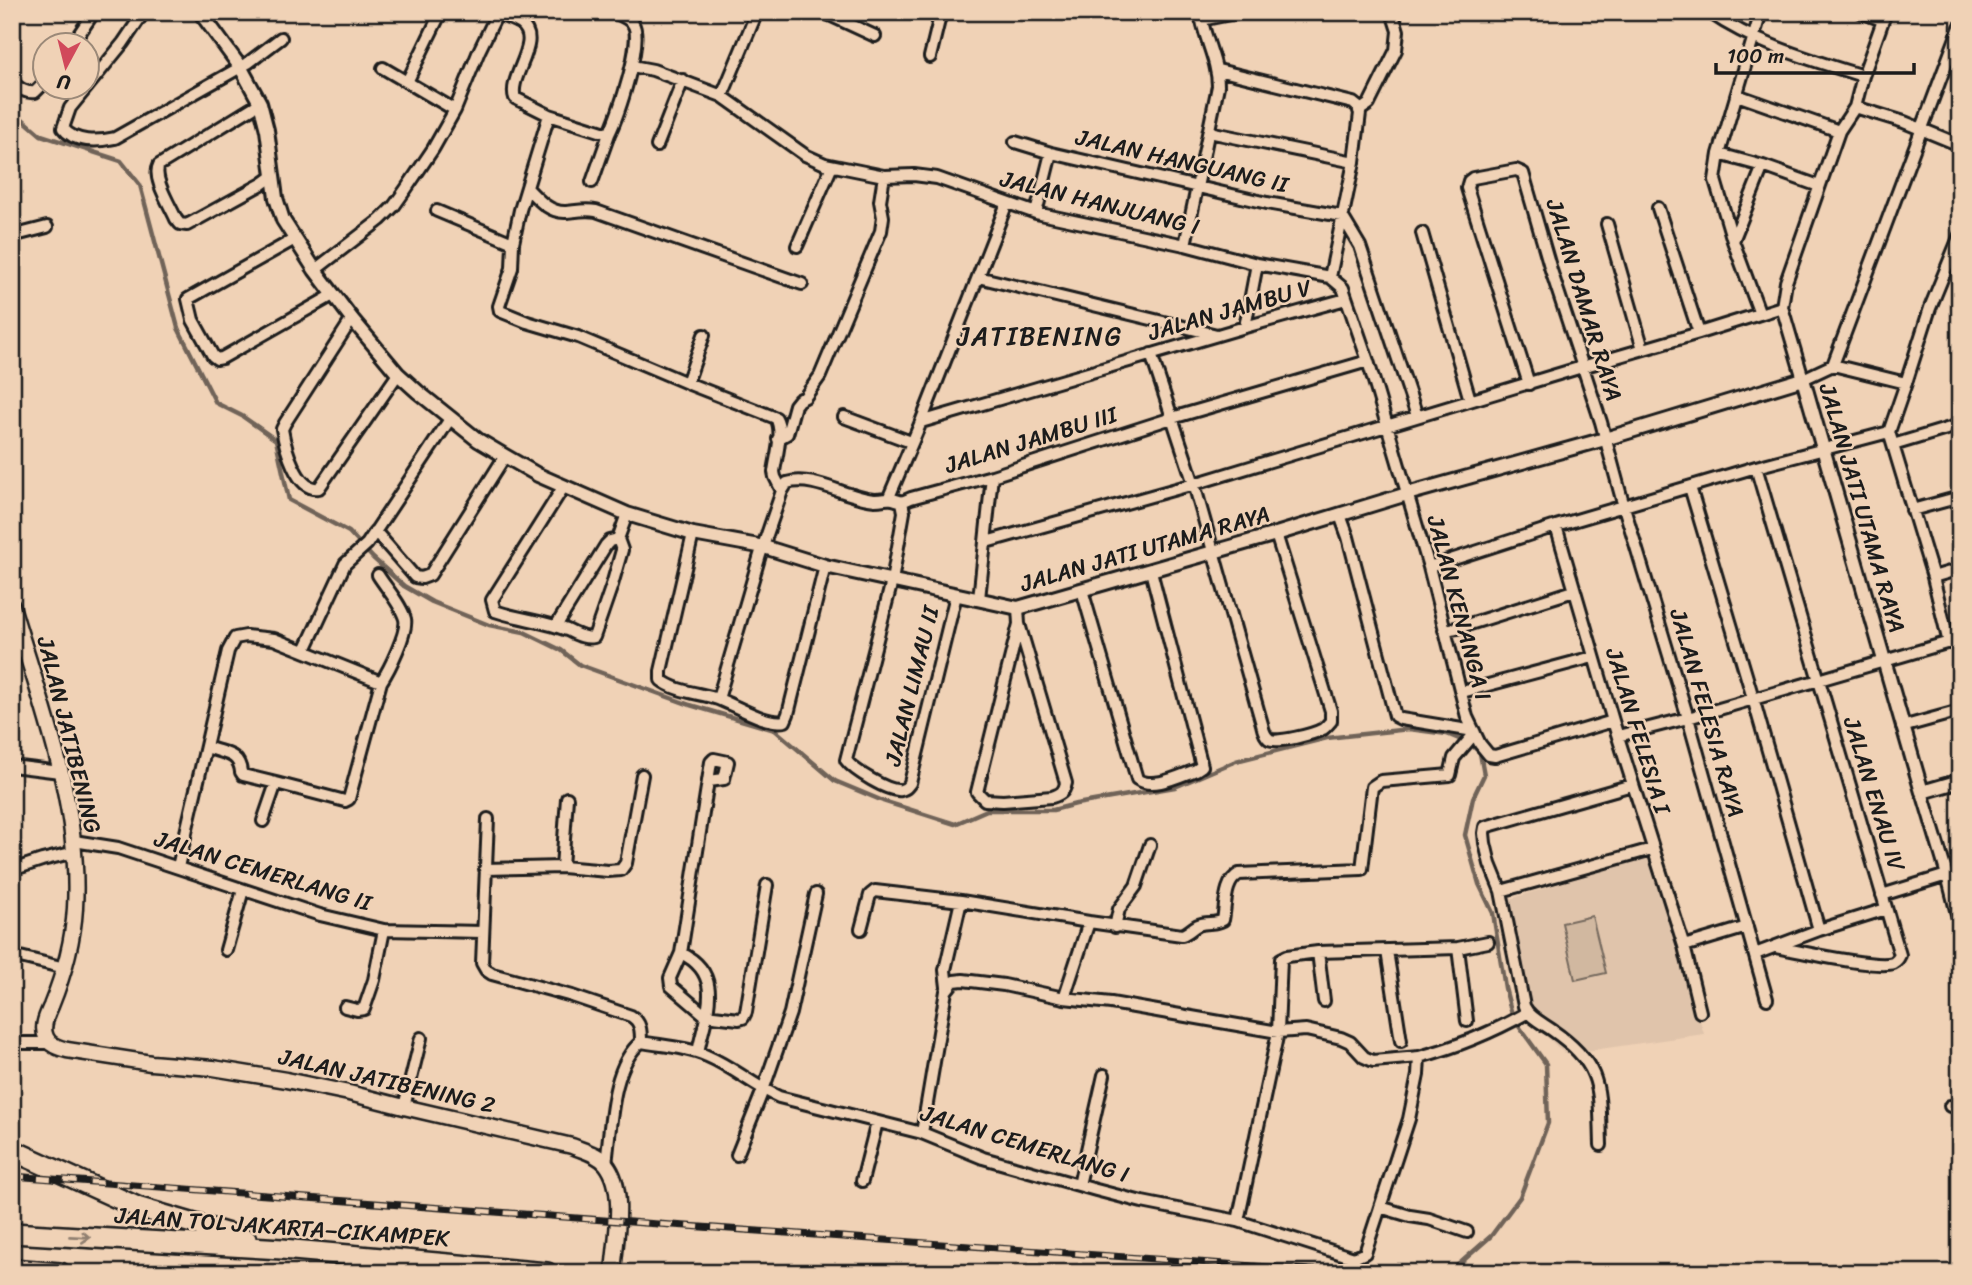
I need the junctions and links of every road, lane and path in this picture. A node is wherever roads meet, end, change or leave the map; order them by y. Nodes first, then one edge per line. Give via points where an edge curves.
1 (94, 12) edge
2 (144, 12) edge
3 (200, 12) edge
4 (440, 12) edge
5 (614, 12) edge
6 (757, 12) edge
7 (823, 12) edge
8 (941, 12) edge
9 (1240, 12) edge
10 (1392, 12) edge
11 (1709, 12) edge
12 (1762, 12) edge
13 (1861, 12) edge
14 (496, 13) edge
15 (1200, 16) edge
16 (1884, 16) edge
17 (1960, 27) edge
18 (80, 32) edge
19 (875, 36) dead end
20 (1756, 37) junction
21 (281, 38) dead end
22 (930, 57) dead end
23 (632, 66) junction
24 (241, 68) junction
25 (383, 68) dead end
26 (1218, 70) junction
27 (1863, 76) junction
28 (683, 80) junction
29 (407, 82) junction
30 (16, 86) edge
31 (32, 92) edge
32 (1737, 95) junction
33 (722, 96) junction
34 (260, 103) junction
35 (1855, 107) junction
36 (1359, 109) junction
37 (454, 110) junction
38 (548, 115) junction
39 (1921, 129) junction
40 (1839, 131) junction
41 (1209, 132) junction
42 (609, 134) junction
43 (1015, 142) dead end
44 (1960, 145) edge
45 (657, 146) dead end
46 (1051, 153) junction
47 (1719, 154) junction
48 (1354, 162) junction
49 (832, 166) junction
50 (1763, 166) junction
51 (273, 176) junction
52 (884, 176) junction
53 (592, 182) dead end
54 (1819, 186) junction
55 (1197, 187) junction
56 (527, 188) junction
57 (1007, 204) junction
58 (1658, 208) dead end
59 (438, 211) dead end
60 (1036, 213) junction
61 (1342, 216) junction
62 (1606, 224) dead end
63 (47, 227) dead end
64 (1422, 233) dead end
65 (1960, 234) edge
66 (12, 236) edge
67 (295, 239) junction
68 (1733, 241) junction
69 (513, 243) junction
70 (1185, 245) junction
71 (797, 246) dead end
72 (1257, 264) junction
73 (315, 270) junction
74 (978, 276) junction
75 (1330, 278) junction
76 (802, 284) dead end
77 (333, 295) junction
78 (1346, 299) junction
79 (1782, 307) junction
80 (1760, 314) junction
81 (352, 319) junction
82 (1245, 327) junction
83 (1699, 333) junction
84 (704, 335) dead end
85 (1220, 335) junction
86 (1643, 349) junction
87 (1151, 354) junction
88 (1368, 361) junction
89 (1833, 365) junction
90 (1581, 367) junction
91 (398, 374) junction
92 (1803, 379) junction
93 (687, 383) junction
94 (1906, 383) junction
95 (1528, 384) junction
96 (1470, 400) junction
97 (1417, 416) junction
98 (844, 417) dead end
99 (1172, 418) junction
100 (450, 419) junction
101 (921, 422) junction
102 (1389, 425) junction
103 (1960, 425) edge
104 (1889, 432) junction
105 (778, 439) junction
106 (1605, 439) junction
107 (911, 442) junction
108 (1893, 445) junction
109 (1822, 449) junction
110 (505, 456) junction
111 (1755, 467) junction
112 (992, 475) junction
113 (1194, 484) junction
114 (565, 485) junction
115 (1690, 487) junction
116 (782, 491) junction
117 (1406, 494) junction
118 (889, 497) junction
119 (1960, 497) edge
120 (902, 502) junction
121 (1624, 508) junction
122 (1912, 510) junction
123 (627, 514) junction
124 (1340, 515) junction
125 (1556, 526) junction
126 (375, 531) junction
127 (693, 534) junction
128 (1276, 534) junction
129 (618, 539) junction
130 (986, 542) junction
131 (764, 547) junction
132 (1214, 552) junction
133 (825, 566) junction
134 (1429, 567) junction
135 (1960, 569) edge
136 (1151, 570) junction
137 (377, 575) dead end
138 (1933, 577) junction
139 (892, 582) junction
140 (1082, 590) junction
141 (1574, 591) junction
142 (956, 595) junction
143 (979, 599) junction
144 (12, 606) edge
145 (1018, 608) junction
146 (1019, 624) junction
147 (556, 626) junction
148 (1444, 630) junction
149 (1954, 641) edge
150 (18, 646) edge
151 (305, 650) junction
152 (1593, 657) junction
153 (1885, 661) junction
154 (1818, 680) junction
155 (381, 682) junction
156 (1462, 692) junction
157 (1753, 698) junction
158 (718, 699) junction
159 (1960, 711) edge
160 (1688, 718) junction
161 (1613, 721) junction
162 (1902, 727) junction
163 (1618, 736) junction
164 (1476, 737) junction
165 (207, 747) junction
166 (12, 766) edge
167 (60, 772) junction
168 (642, 775) dead end
169 (1960, 780) edge
170 (709, 781) dead end
171 (276, 783) junction
172 (1632, 785) junction
173 (1922, 792) junction
174 (567, 797) dead end
175 (488, 819) dead end
176 (263, 821) dead end
177 (1150, 845) dead end
178 (75, 846) junction
179 (1652, 849) junction
180 (178, 867) junction
181 (562, 867) junction
182 (485, 869) junction
183 (12, 870) edge
184 (1947, 875) junction
185 (767, 885) dead end
186 (243, 890) junction
187 (1502, 891) junction
188 (816, 894) dead end
189 (1882, 895) junction
190 (961, 901) junction
191 (1886, 909) junction
192 (1089, 922) junction
193 (1960, 926) edge
194 (1115, 927) junction
195 (1747, 927) junction
196 (861, 929) dead end
197 (384, 930) junction
198 (1819, 930) junction
199 (483, 932) junction
200 (1488, 942) dead end
201 (1684, 946) junction
202 (1776, 947) junction
203 (1458, 948) junction
204 (226, 950) dead end
205 (1387, 951) junction
206 (681, 953) junction
207 (1318, 953) junction
208 (1755, 954) junction
209 (12, 955) edge
210 (65, 968) junction
211 (947, 987) junction
212 (1064, 998) junction
213 (1767, 999) dead end
214 (1324, 1001) dead end
215 (345, 1007) dead end
216 (1700, 1012) dead end
217 (705, 1015) junction
218 (1523, 1016) junction
219 (1467, 1021) dead end
220 (1278, 1032) junction
221 (421, 1038) dead end
222 (48, 1040) junction
223 (1401, 1041) dead end
224 (641, 1042) junction
225 (12, 1043) edge
226 (698, 1052) junction
227 (1419, 1056) junction
228 (1104, 1075) dead end
229 (763, 1090) junction
230 (404, 1107) junction
231 (877, 1122) junction
232 (922, 1133) junction
233 (1601, 1145) dead end
234 (12, 1150) edge
235 (737, 1155) dead end
236 (606, 1164) junction
237 (862, 1181) dead end
238 (1079, 1185) junction
239 (1380, 1207) junction
240 (1238, 1221) junction
241 (1467, 1232) dead end
242 (12, 1233) edge
243 (282, 1249) junction
244 (12, 1269) edge
245 (60, 1273) edge
246 (547, 1273) edge
247 (613, 1273) edge

1 - 18 street
2 - 24 street via 70,108 63,128 67,133 102,141 115,138
3 - 24 street, JALAN JATI UTAMA RAYA
4 - 29 street
5 - 23 street via 634,24
6 - 33 street
7 - 19 street
8 - 22 street
9 - 15 street
10 - 36 street via 1398,32 1396,50 1369,104
11 - 20 street
12 - 20 street
13 - 16 street
14 - 37 street
14 - 38 street via 521,24 529,42 513,85 515,97
15 - 26 street
16 - 27 street
17 - 39 street
20 - 27 street
20 - 32 street
21 - 24 street
23 - 28 street, JALAN HANJUANG I
23 - 42 street
24 - 34 street, JALAN JATI UTAMA RAYA
25 - 29 street
26 - 36 street via 1353,103
26 - 41 street
27 - 35 street
28 - 33 street, JALAN HANJUANG I
28 - 45 street
29 - 37 street
30 - 31 street
32 - 40 street
32 - 47 street
33 - 49 street, JALAN HANJUANG I via 805,155
34 - 51 street, JALAN JATI UTAMA RAYA
34 - 51 street via 159,165 157,177 176,219 187,225
35 - 39 street
35 - 40 street
36 - 48 street
37 - 73 street via 394,206
38 - 42 street
38 - 56 street
39 - 44 street
39 - 89 street
40 - 54 street
41 - 48 street
41 - 55 street
42 - 53 street
43 - 46 street, JALAN HANGUANG II
46 - 55 street, JALAN HANGUANG II
46 - 60 street
47 - 50 street
47 - 68 street via 1715,180
48 - 61 street
49 - 52 street, JALAN HANJUANG I
49 - 71 street
50 - 54 street
50 - 68 street
51 - 67 street, JALAN JATI UTAMA RAYA via 283,220
52 - 57 street, JALAN HANJUANG I via 937,178
52 - 105 street via 881,231 820,376 795,405 787,434
54 - 79 street
55 - 61 street, JALAN HANGUANG II
55 - 70 street
56 - 69 street
56 - 76 street via 551,209 596,211
57 - 60 street, JALAN HANJUANG I
57 - 74 street
58 - 83 street
59 - 69 street
60 - 70 street, JALAN HANJUANG I
61 - 75 street
61 - 97 street via 1360,246
62 - 86 street
63 - 66 street
64 - 96 street
65 - 94 street
67 - 73 street, JALAN JATI UTAMA RAYA
67 - 77 street via 188,299 193,320 213,356 222,358
68 - 80 street
69 - 93 street via 512,268 500,311 578,337
70 - 72 street, JALAN HANJUANG I
72 - 75 street, JALAN HANJUANG I
72 - 82 street
73 - 77 street, JALAN JATI UTAMA RAYA
74 - 85 street
74 - 101 street
75 - 78 street via 1343,288
77 - 81 street, JALAN JATI UTAMA RAYA
78 - 82 street, JALAN JAMBU V
78 - 88 street, JALAN KENANGA I
79 - 80 street
79 - 92 street
80 - 83 street
81 - 91 street, JALAN JATI UTAMA RAYA
81 - 91 street via 285,422 283,434 297,475 306,485 317,489
82 - 85 street, JALAN JAMBU V
83 - 86 street
84 - 93 street
85 - 87 street, JALAN JAMBU V
86 - 90 street
87 - 99 street
87 - 101 street, JALAN JAMBU V
88 - 99 street, JALAN JAMBU III
88 - 102 street, JALAN KENANGA I
89 - 92 street
89 - 94 street
90 - 95 street
90 - 95 street, JALAN DAMAR RAYA via 1523,173 1516,170 1474,178 1467,194
90 - 106 street, JALAN DAMAR RAYA
91 - 100 street, JALAN JATI UTAMA RAYA
92 - 106 street, JALAN JATI UTAMA RAYA
92 - 109 street, JALAN JATI UTAMA RAYA
93 - 105 street via 776,418
94 - 104 street
95 - 96 street
96 - 97 street
97 - 102 street
98 - 107 street
99 - 112 street, JALAN JAMBU III
99 - 113 street
100 - 110 street, JALAN JATI UTAMA RAYA
100 - 126 street
101 - 107 street
102 - 113 street
102 - 117 street, JALAN KENANGA I
103 - 108 street
104 - 108 street
104 - 109 street
105 - 116 street via 774,472
106 - 117 street, JALAN JATI UTAMA RAYA
106 - 121 street, JALAN FELESIA RAYA
107 - 118 street
108 - 122 street
109 - 111 street
109 - 153 street, JALAN JATI UTAMA RAYA
110 - 114 street, JALAN JATI UTAMA RAYA
110 - 126 street via 430,575 415,577
111 - 115 street
111 - 154 street, JALAN ENAU IV
112 - 120 street, JALAN JAMBU III
112 - 130 street
113 - 130 street
113 - 132 street
114 - 123 street, JALAN JATI UTAMA RAYA
114 - 147 street via 492,600 495,611
115 - 121 street
115 - 157 street
116 - 118 street via 795,481 875,500
116 - 131 street
117 - 124 street, JALAN JATI UTAMA RAYA
117 - 134 street, JALAN KENANGA I
118 - 120 street
119 - 122 street
120 - 139 street
121 - 125 street
121 - 160 street, JALAN FELESIA RAYA
122 - 138 street
123 - 127 street, JALAN JATI UTAMA RAYA
123 - 129 street
124 - 128 street, JALAN JATI UTAMA RAYA
124 - 164 street via 1395,716
125 - 134 street
125 - 141 street, JALAN FELESIA I
126 - 151 street via 345,564
127 - 131 street, JALAN JATI UTAMA RAYA
127 - 158 street via 661,680
128 - 132 street, JALAN JATI UTAMA RAYA
128 - 132 street via 1331,711 1331,721 1315,732 1277,741 1265,734
129 - 147 street via 606,545
129 - 147 street via 622,550 594,637 588,639
130 - 143 street
131 - 133 street, JALAN JATI UTAMA RAYA
131 - 158 street
132 - 136 street, JALAN JATI UTAMA RAYA
133 - 139 street, JALAN JATI UTAMA RAYA
133 - 158 street via 785,721 772,722
134 - 148 street, JALAN KENANGA I
135 - 138 street
136 - 140 street, JALAN JATI UTAMA RAYA
136 - 140 street via 1202,766 1156,783 1143,784 1137,779
137 - 155 street via 405,618
138 - 149 street
139 - 142 street, JALAN JATI UTAMA RAYA
139 - 142 street, JALAN LIMAU II via 846,760 858,772 900,791 910,783
140 - 145 street, JALAN JATI UTAMA RAYA
141 - 148 street
141 - 152 street, JALAN FELESIA I
142 - 143 street, JALAN JATI UTAMA RAYA
143 - 145 street, JALAN JATI UTAMA RAYA
144 - 150 main road, JALAN JATIBENING
145 - 146 street
146 - 146 street via 977,792 985,800 1052,797 1065,790
148 - 156 street, JALAN KENANGA I
149 - 153 street
150 - 167 main road, JALAN JATIBENING
151 - 155 street
151 - 165 street via 274,639 235,638 228,651
152 - 156 street
152 - 161 street, JALAN FELESIA I
153 - 154 street
153 - 162 street, JALAN JATI UTAMA RAYA
154 - 157 street
154 - 189 street, JALAN ENAU IV
155 - 171 street via 349,799
156 - 164 street, JALAN KENANGA I
157 - 160 street
157 - 198 street
159 - 162 street
160 - 163 street
160 - 195 street, JALAN FELESIA RAYA
161 - 163 street, JALAN FELESIA I
161 - 164 street via 1495,756 1489,755
162 - 173 street, JALAN JATI UTAMA RAYA
163 - 172 street, JALAN FELESIA I
164 - 194 street via 1454,758 1450,775 1381,781 1372,787 1362,869 1239,874 1229,883 1223,920 1195,926 1187,934
165 - 171 street via 234,756 243,775
165 - 180 street
166 - 167 street
167 - 178 main road, JALAN JATIBENING
168 - 181 street via 621,870
169 - 173 street
170 - 206 street
171 - 176 street
172 - 179 street, JALAN FELESIA I
172 - 187 street via 1485,827 1490,864
173 - 184 street
174 - 181 street
175 - 182 street
177 - 194 street
178 - 180 street, JALAN CEMERLANG II via 118,848
178 - 183 street
178 - 210 main road, JALAN JATIBENING via 74,921
179 - 187 street
179 - 201 street, JALAN FELESIA I
180 - 186 street, JALAN CEMERLANG II
181 - 182 street
182 - 199 street
184 - 189 street, JALAN ENAU IV
184 - 193 street
185 - 217 street via 745,1015 739,1019
186 - 197 street, JALAN CEMERLANG II
186 - 204 street
187 - 218 street
188 - 229 street via 790,1013
189 - 191 street
190 - 192 street
190 - 196 street via 875,891
190 - 211 street via 945,970
191 - 198 street
191 - 202 street via 1900,955 1892,963
192 - 194 street
192 - 212 street
195 - 201 street
195 - 208 street, JALAN FELESIA RAYA
197 - 199 street, JALAN CEMERLANG II
197 - 215 street via 364,1009
198 - 202 street
199 - 224 street via 486,970 631,1016 638,1020
200 - 203 street
201 - 216 street, JALAN FELESIA I
202 - 208 street
203 - 205 street
203 - 219 street
205 - 207 street
205 - 223 street
206 - 217 street via 706,976 710,993
206 - 217 street via 670,984
207 - 214 street
207 - 220 street via 1282,960
208 - 213 street, JALAN FELESIA RAYA
209 - 210 street
210 - 222 main road, JALAN JATIBENING via 45,1019
211 - 212 street via 963,980
211 - 232 street
212 - 220 street
217 - 226 street
218 - 227 street via 1453,1047
218 - 233 street via 1564,1039 1584,1057 1596,1078
220 - 227 street via 1306,1030 1341,1038 1373,1061
220 - 240 street
221 - 230 street
222 - 225 street
222 - 230 main road, JALAN JATIBENING 2 via 67,1051 274,1078
224 - 226 street, JALAN CEMERLANG I
224 - 236 street via 626,1060 618,1080
226 - 229 street, JALAN CEMERLANG I
227 - 239 street via 1409,1119
228 - 238 street
229 - 231 street, JALAN CEMERLANG I
229 - 235 street
230 - 236 main road, JALAN JATIBENING 2 via 572,1146
231 - 232 street, JALAN CEMERLANG I
231 - 237 street
232 - 238 street, JALAN CEMERLANG I via 983,1158
234 - 243 highway via 137,1207
236 - 247 main road via 617,1186
238 - 240 street, JALAN CEMERLANG I
239 - 240 street, JALAN CEMERLANG I via 1365,1254 1354,1258
239 - 241 street
242 -> 243 highway, JALAN TOL JAKARTA–CIKAMPEK
243 - 246 highway, JALAN TOL JAKARTA–CIKAMPEK
244 - 245 highway

